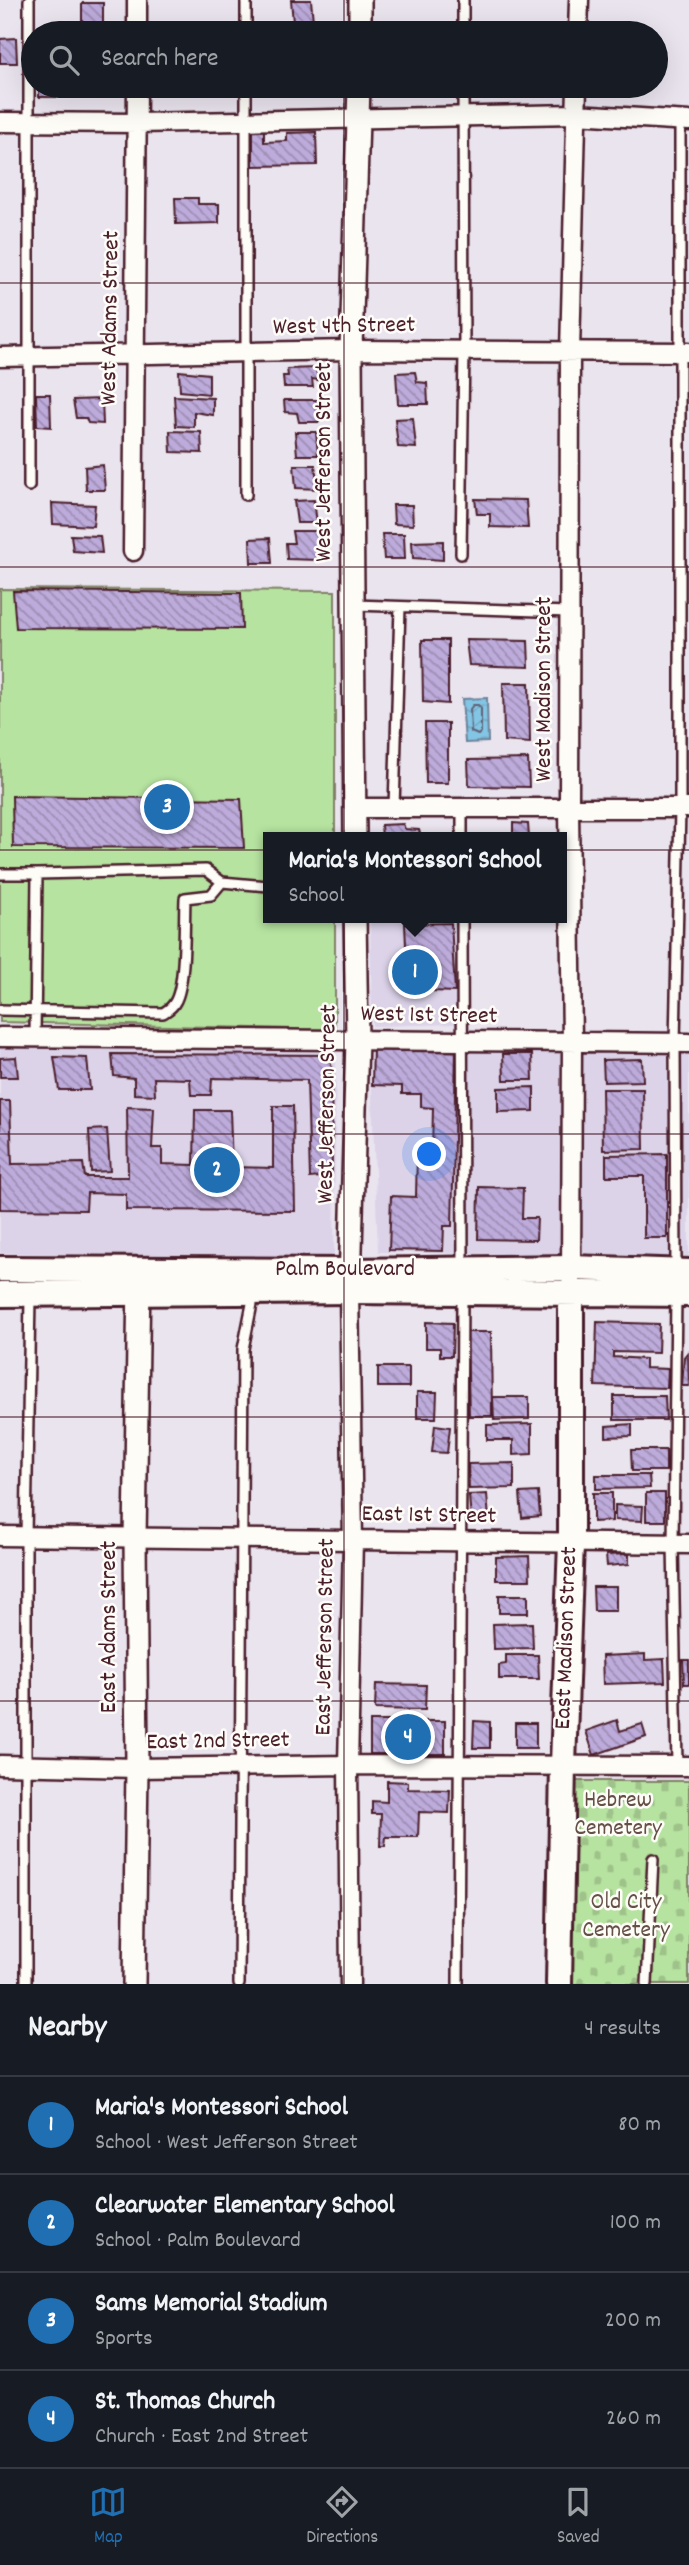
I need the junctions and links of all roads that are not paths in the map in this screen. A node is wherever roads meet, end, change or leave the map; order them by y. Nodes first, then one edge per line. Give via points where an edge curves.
1 (29, 0) edge
2 (137, 0) edge
3 (246, 0) edge
4 (360, 0) edge
5 (463, 0) edge
6 (579, 0) edge
7 (29, 21) edge
8 (137, 21) edge
9 (246, 21) edge
10 (360, 21) edge
11 (463, 21) edge
12 (578, 21) edge
13 (28, 98) edge
14 (138, 98) edge
15 (246, 98) edge
16 (359, 98) edge
17 (463, 98) edge
18 (577, 98) edge
19 (576, 114) junction
20 (463, 117) junction
21 (358, 120) junction
22 (684, 121) edge
23 (0, 122) edge
24 (28, 122) junction
25 (245, 122) junction
26 (138, 123) junction
27 (351, 350) junction
28 (464, 351) junction
29 (570, 351) junction
30 (684, 352) edge
31 (244, 353) junction
32 (135, 355) junction
33 (29, 356) junction
34 (0, 357) edge
35 (29, 485) dead end
36 (246, 495) dead end
37 (133, 551) dead end
38 (461, 554) dead end
39 (352, 605) junction
40 (400, 607) junction
41 (569, 612) junction
42 (355, 808) junction
43 (394, 808) junction
44 (462, 808) junction
45 (684, 808) edge
46 (569, 809) junction
47 (355, 832) edge
48 (462, 832) edge
49 (0, 874) edge
50 (37, 874) junction
51 (222, 882) junction
52 (263, 886) edge
53 (355, 923) edge
54 (462, 923) edge
55 (0, 1010) edge
56 (35, 1010) junction
57 (0, 1037) edge
58 (35, 1037) junction
59 (357, 1040) junction
60 (462, 1041) junction
61 (572, 1042) junction
62 (682, 1043) edge
63 (0, 1269) edge
64 (462, 1280) junction
65 (571, 1280) junction
66 (139, 1281) junction
67 (350, 1281) junction
68 (29, 1282) junction
69 (683, 1283) edge
70 (254, 1292) junction
71 (0, 1294) edge
72 (0, 1536) edge
73 (26, 1537) junction
74 (135, 1539) junction
75 (241, 1539) junction
76 (353, 1539) junction
77 (460, 1541) junction
78 (571, 1542) junction
79 (681, 1543) edge
80 (0, 1765) edge
81 (348, 1765) junction
82 (459, 1765) junction
83 (563, 1765) junction
84 (25, 1766) junction
85 (240, 1766) junction
86 (683, 1766) edge
87 (137, 1768) junction
88 (653, 1859) dead end
89 (26, 1984) edge
90 (134, 1984) edge
91 (239, 1984) edge
92 (350, 1984) edge
93 (458, 1984) edge
94 (559, 1984) edge
95 (646, 1984) edge

1 - 7 lane
2 - 8 street
3 - 9 lane
4 - 10 street
5 - 11 lane
6 - 12 street
13 - 24 lane
14 - 26 street, West Adams Street
15 - 25 lane
16 - 21 street, West Jefferson Street
17 - 20 lane
18 - 19 street, West Madison Street
19 - 20 street
19 - 22 street
19 - 29 street, West Madison Street
20 - 21 street
20 - 28 lane
21 - 25 street
21 - 27 street, West Jefferson Street
22 - 30 lane
23 - 24 street
24 - 26 street
24 - 33 lane
25 - 26 street
25 - 31 lane
26 - 32 street, West Adams Street
27 - 28 street, West 4th Street
27 - 31 street, West 4th Street
27 - 39 street, West Jefferson Street
28 - 29 street, West 4th Street
28 - 38 lane
29 - 30 street, West 4th Street
29 - 41 street, West Madison Street
30 - 45 lane
31 - 32 street, West 4th Street
31 - 36 lane
32 - 33 street, West 4th Street
32 - 37 street, West Adams Street
33 - 34 street, West 4th Street
33 - 35 lane
39 - 40 lane
39 - 42 street, West Jefferson Street
40 - 41 lane
40 - 43 lane
41 - 46 street, West Madison Street
42 - 43 street
42 - 47 street, West Jefferson Street
43 - 44 street
44 - 46 street
44 - 48 lane
45 - 46 street
45 - 62 lane
46 - 61 street, West Madison Street
49 - 50 lane
50 - 51 lane via 205,870
50 - 56 lane
51 - 52 lane
51 - 56 lane via 211,895 186,898 180,985 169,1010
53 - 59 street, West Jefferson Street
54 - 60 lane
55 - 56 lane
56 - 58 lane
57 - 58 street, West 1st Street
58 - 59 street, West 1st Street
59 - 60 street, West 1st Street
59 - 67 street, West Jefferson Street
60 - 61 street, West 1st Street
60 - 64 lane
61 - 62 street, West 1st Street
61 - 65 street, West Madison Street
62 - 69 lane
63 - 68 main road, Palm Boulevard
64 - 65 main road, Palm Boulevard
64 - 67 main road, Palm Boulevard
64 - 77 lane
65 - 69 main road, Palm Boulevard
65 - 78 main road, East Madison Street
66 - 67 main road, Palm Boulevard
66 - 68 main road, Palm Boulevard
66 - 70 main road, Palm Boulevard
66 - 74 street, East Adams Street
67 - 70 main road, Palm Boulevard
67 - 76 street, East Jefferson Street
68 - 71 main road, Palm Boulevard
68 - 73 lane
69 - 79 lane
70 - 75 lane via 243,1349
72 - 73 street, East 1st Street
73 - 74 street, East 1st Street
73 - 84 lane
74 - 75 street, East 1st Street
74 - 87 street, East Adams Street
75 - 76 street, East 1st Street
75 - 85 lane
76 - 77 street, East 1st Street
76 - 81 street, East Jefferson Street
77 - 78 street, East 1st Street
77 - 82 lane
78 - 79 street, East 1st Street
78 - 83 main road, East Madison Street
79 - 86 lane
80 - 84 street, East 2nd Street
81 - 82 street, East 2nd Street
81 - 85 street, East 2nd Street
81 - 92 street, East Jefferson Street
82 - 83 street, East 2nd Street
82 - 93 lane
83 - 86 street, East 2nd Street
83 - 94 main road, East Madison Street
84 - 87 street, East 2nd Street
84 - 89 lane
85 - 87 street, East 2nd Street
85 - 91 lane
87 - 90 street, East Adams Street
88 - 95 lane

